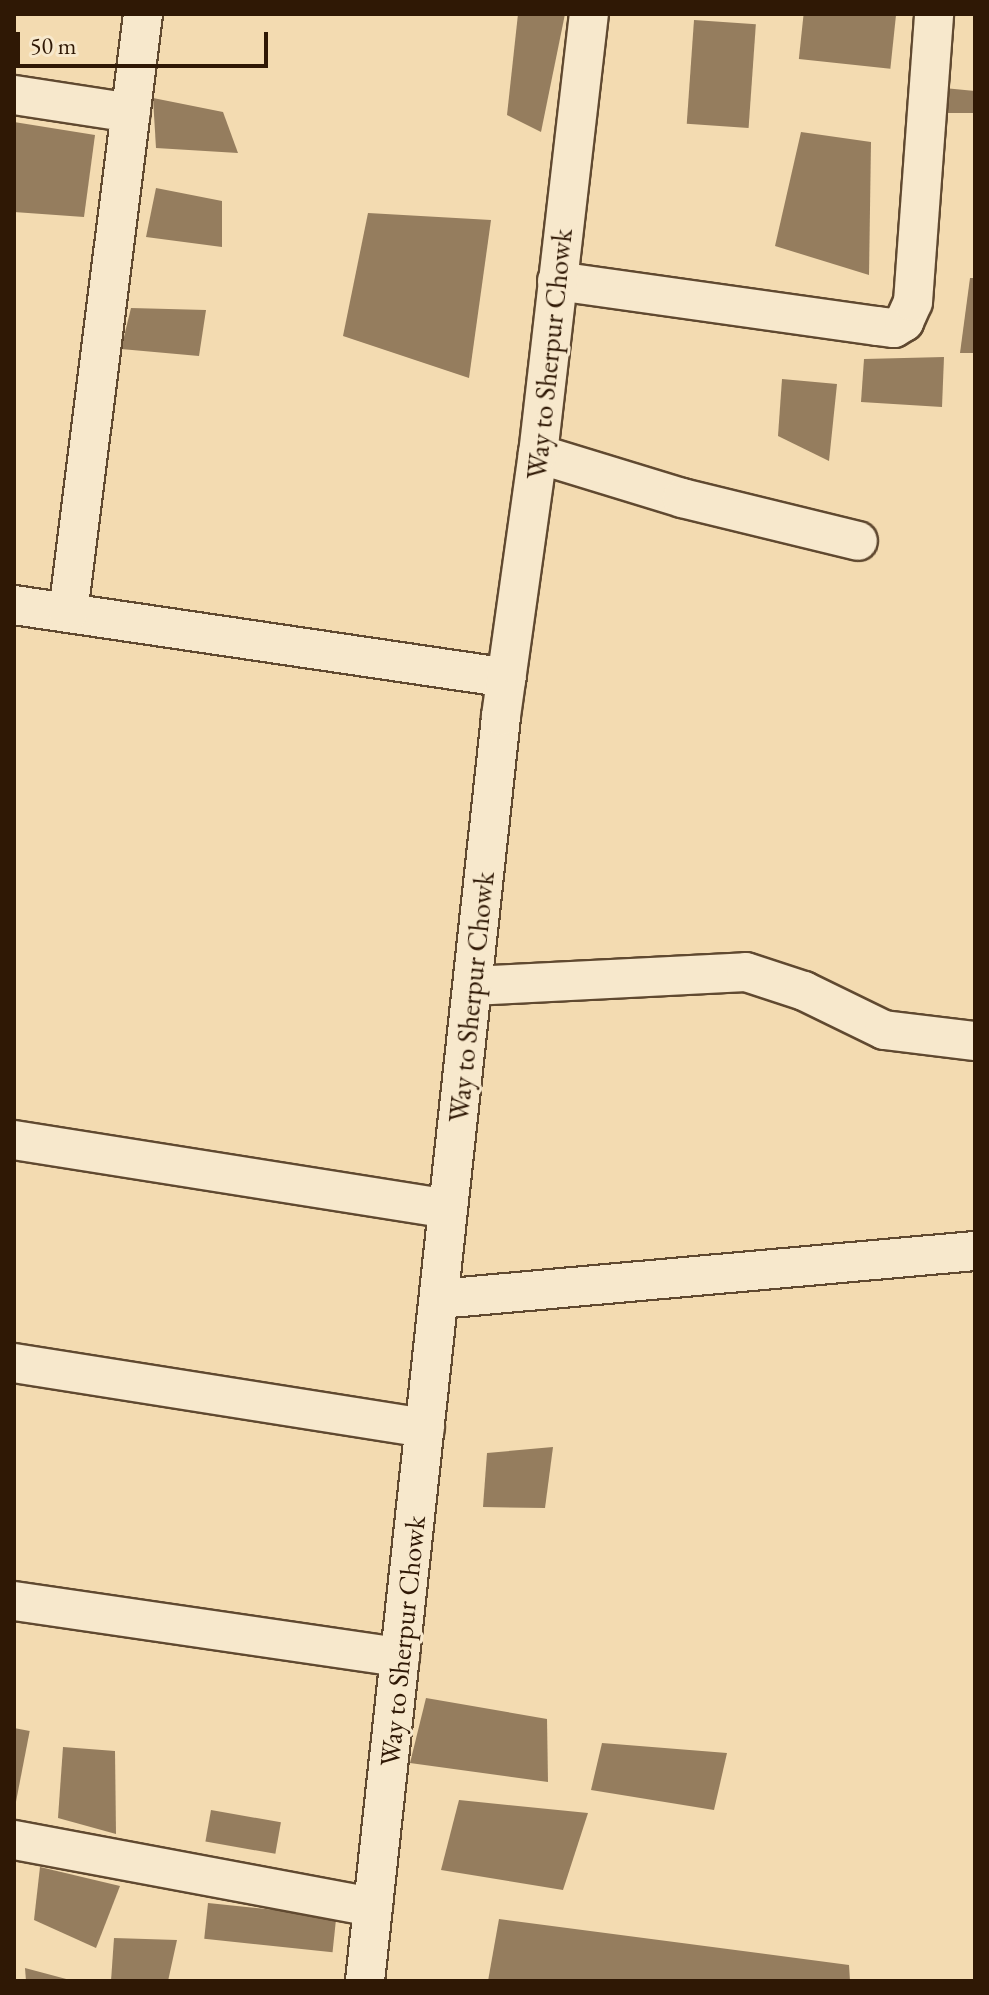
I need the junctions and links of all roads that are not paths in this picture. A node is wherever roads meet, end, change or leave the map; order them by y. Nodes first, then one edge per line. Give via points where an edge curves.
1 (143, 14) edge
2 (589, 14) edge
3 (934, 14) edge
4 (14, 95) edge
5 (131, 113) junction
6 (557, 281) junction
7 (538, 454) junction
8 (858, 541) dead end
9 (14, 605) edge
10 (68, 613) junction
11 (507, 678) junction
12 (472, 986) junction
13 (975, 1041) edge
14 (14, 1140) edge
15 (448, 1209) junction
16 (975, 1251) edge
17 (439, 1299) junction
18 (14, 1363) edge
19 (425, 1428) junction
20 (14, 1601) edge
21 (400, 1657) junction
22 (14, 1840) edge
23 (373, 1907) junction
24 (365, 1981) edge

1 - 5 street
2 - 6 street, Way to Sherpur Chowk
3 - 6 street via 913,302 904,322 894,328 877,326
4 - 5 street
5 - 10 street
6 - 7 street, Way to Sherpur Chowk
7 - 8 street via 682,498
7 - 11 street, Way to Sherpur Chowk
9 - 10 street
10 - 11 street
11 - 12 street, Way to Sherpur Chowk
12 - 13 street via 746,972 804,991 884,1030
12 - 15 street, Way to Sherpur Chowk
14 - 15 street
15 - 17 street, Way to Sherpur Chowk
16 - 17 street
17 - 19 street, Way to Sherpur Chowk
18 - 19 street
19 - 21 street, Way to Sherpur Chowk
20 - 21 street
21 - 23 street, Way to Sherpur Chowk
22 - 23 street
23 - 24 street, Way to Sherpur Chowk

